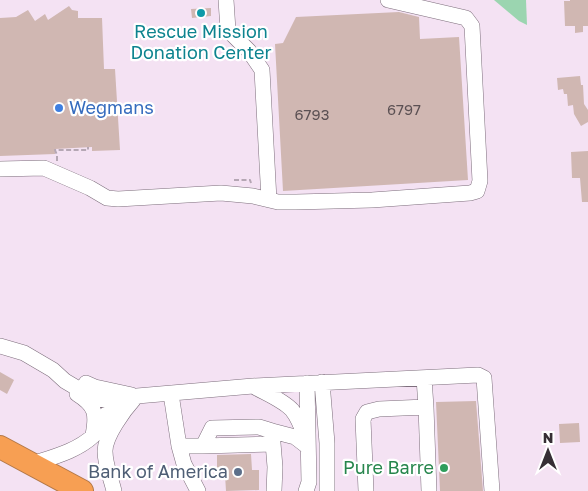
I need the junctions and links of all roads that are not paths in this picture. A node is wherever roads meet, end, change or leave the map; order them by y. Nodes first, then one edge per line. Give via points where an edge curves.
1 (226, 0) edge
2 (388, 0) edge
3 (0, 169) edge
4 (269, 200) junction
5 (0, 346) edge
6 (53, 370) junction
7 (424, 378) junction
8 (314, 383) junction
9 (253, 386) junction
10 (171, 394) junction
11 (137, 396) junction
12 (426, 407) junction
13 (93, 435) junction
14 (273, 438) junction
15 (179, 446) junction
16 (0, 447) edge
17 (308, 447) junction
18 (32, 464) junction
19 (82, 491) edge
20 (114, 491) edge
21 (198, 491) edge
22 (274, 491) edge
23 (306, 491) edge
24 (327, 491) edge
25 (366, 491) edge
26 (430, 491) edge
27 (492, 491) edge

1 - 4 lane via 228,30 262,70
2 - 4 lane via 466,18 472,26 480,181 477,191 372,200
3 - 4 lane via 44,168 107,198 221,192
5 - 6 lane via 24,353
6 - 11 lane via 87,394 110,402
6 - 13 lane via 56,381 87,401 94,411
7 - 8 lane
7 - 12 lane
7 - 27 lane via 478,375 484,378
8 - 9 lane
8 - 17 lane
8 - 24 lane via 327,442
9 - 10 lane
9 - 17 lane via 292,410
10 - 11 lane
10 - 15 lane
11 - 13 lane via 111,408
11 - 20 lane via 120,416 105,449
12 - 25 lane via 367,412 363,420
12 - 26 lane
13 - 18 lane via 59,455
14 - 15 lane
14 - 17 lane via 296,437
14 - 22 lane
15 - 21 lane
16 - 18 highway
17 - 23 lane
18 - 19 highway

